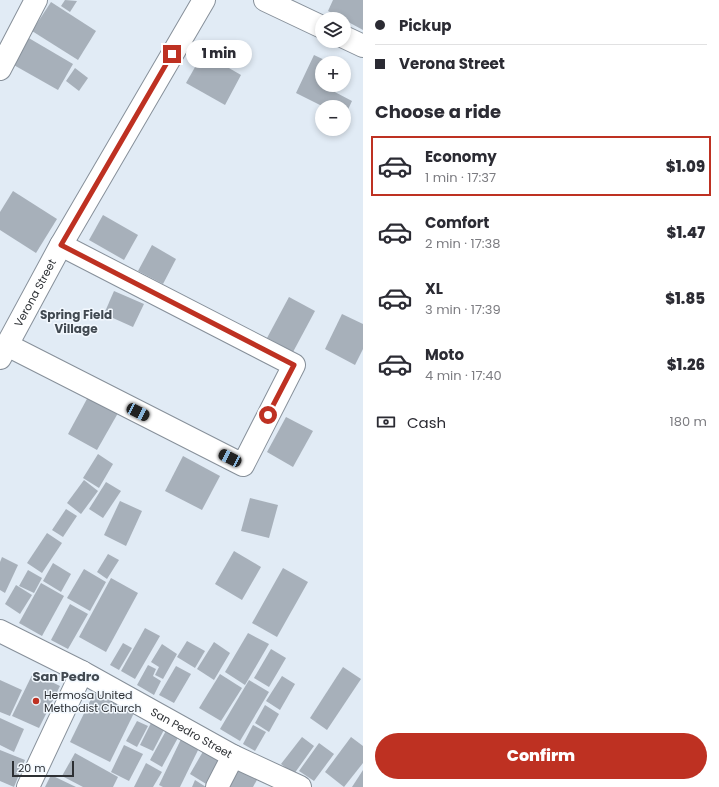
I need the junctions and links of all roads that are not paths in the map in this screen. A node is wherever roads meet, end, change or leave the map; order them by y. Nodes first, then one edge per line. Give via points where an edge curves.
1 (36, 0) edge
2 (204, 0) edge
3 (265, 0) edge
4 (315, 24) edge
5 (351, 40) edge
6 (363, 46) edge
7 (0, 69) edge
8 (61, 245) junction
9 (4, 352) edge
10 (0, 631) edge
11 (82, 672) junction
12 (233, 756) junction
13 (28, 787) edge
14 (217, 787) edge
15 (300, 787) edge

1 - 7 street
2 - 8 street, Verona Street
3 - 4 street
5 - 6 street
8 - 9 street, Verona Street
8 - 9 street via 294,365 243,465
10 - 11 street, San Pedro Street
11 - 12 street, San Pedro Street
11 - 13 street
12 - 14 street
12 - 15 street, San Pedro Street

